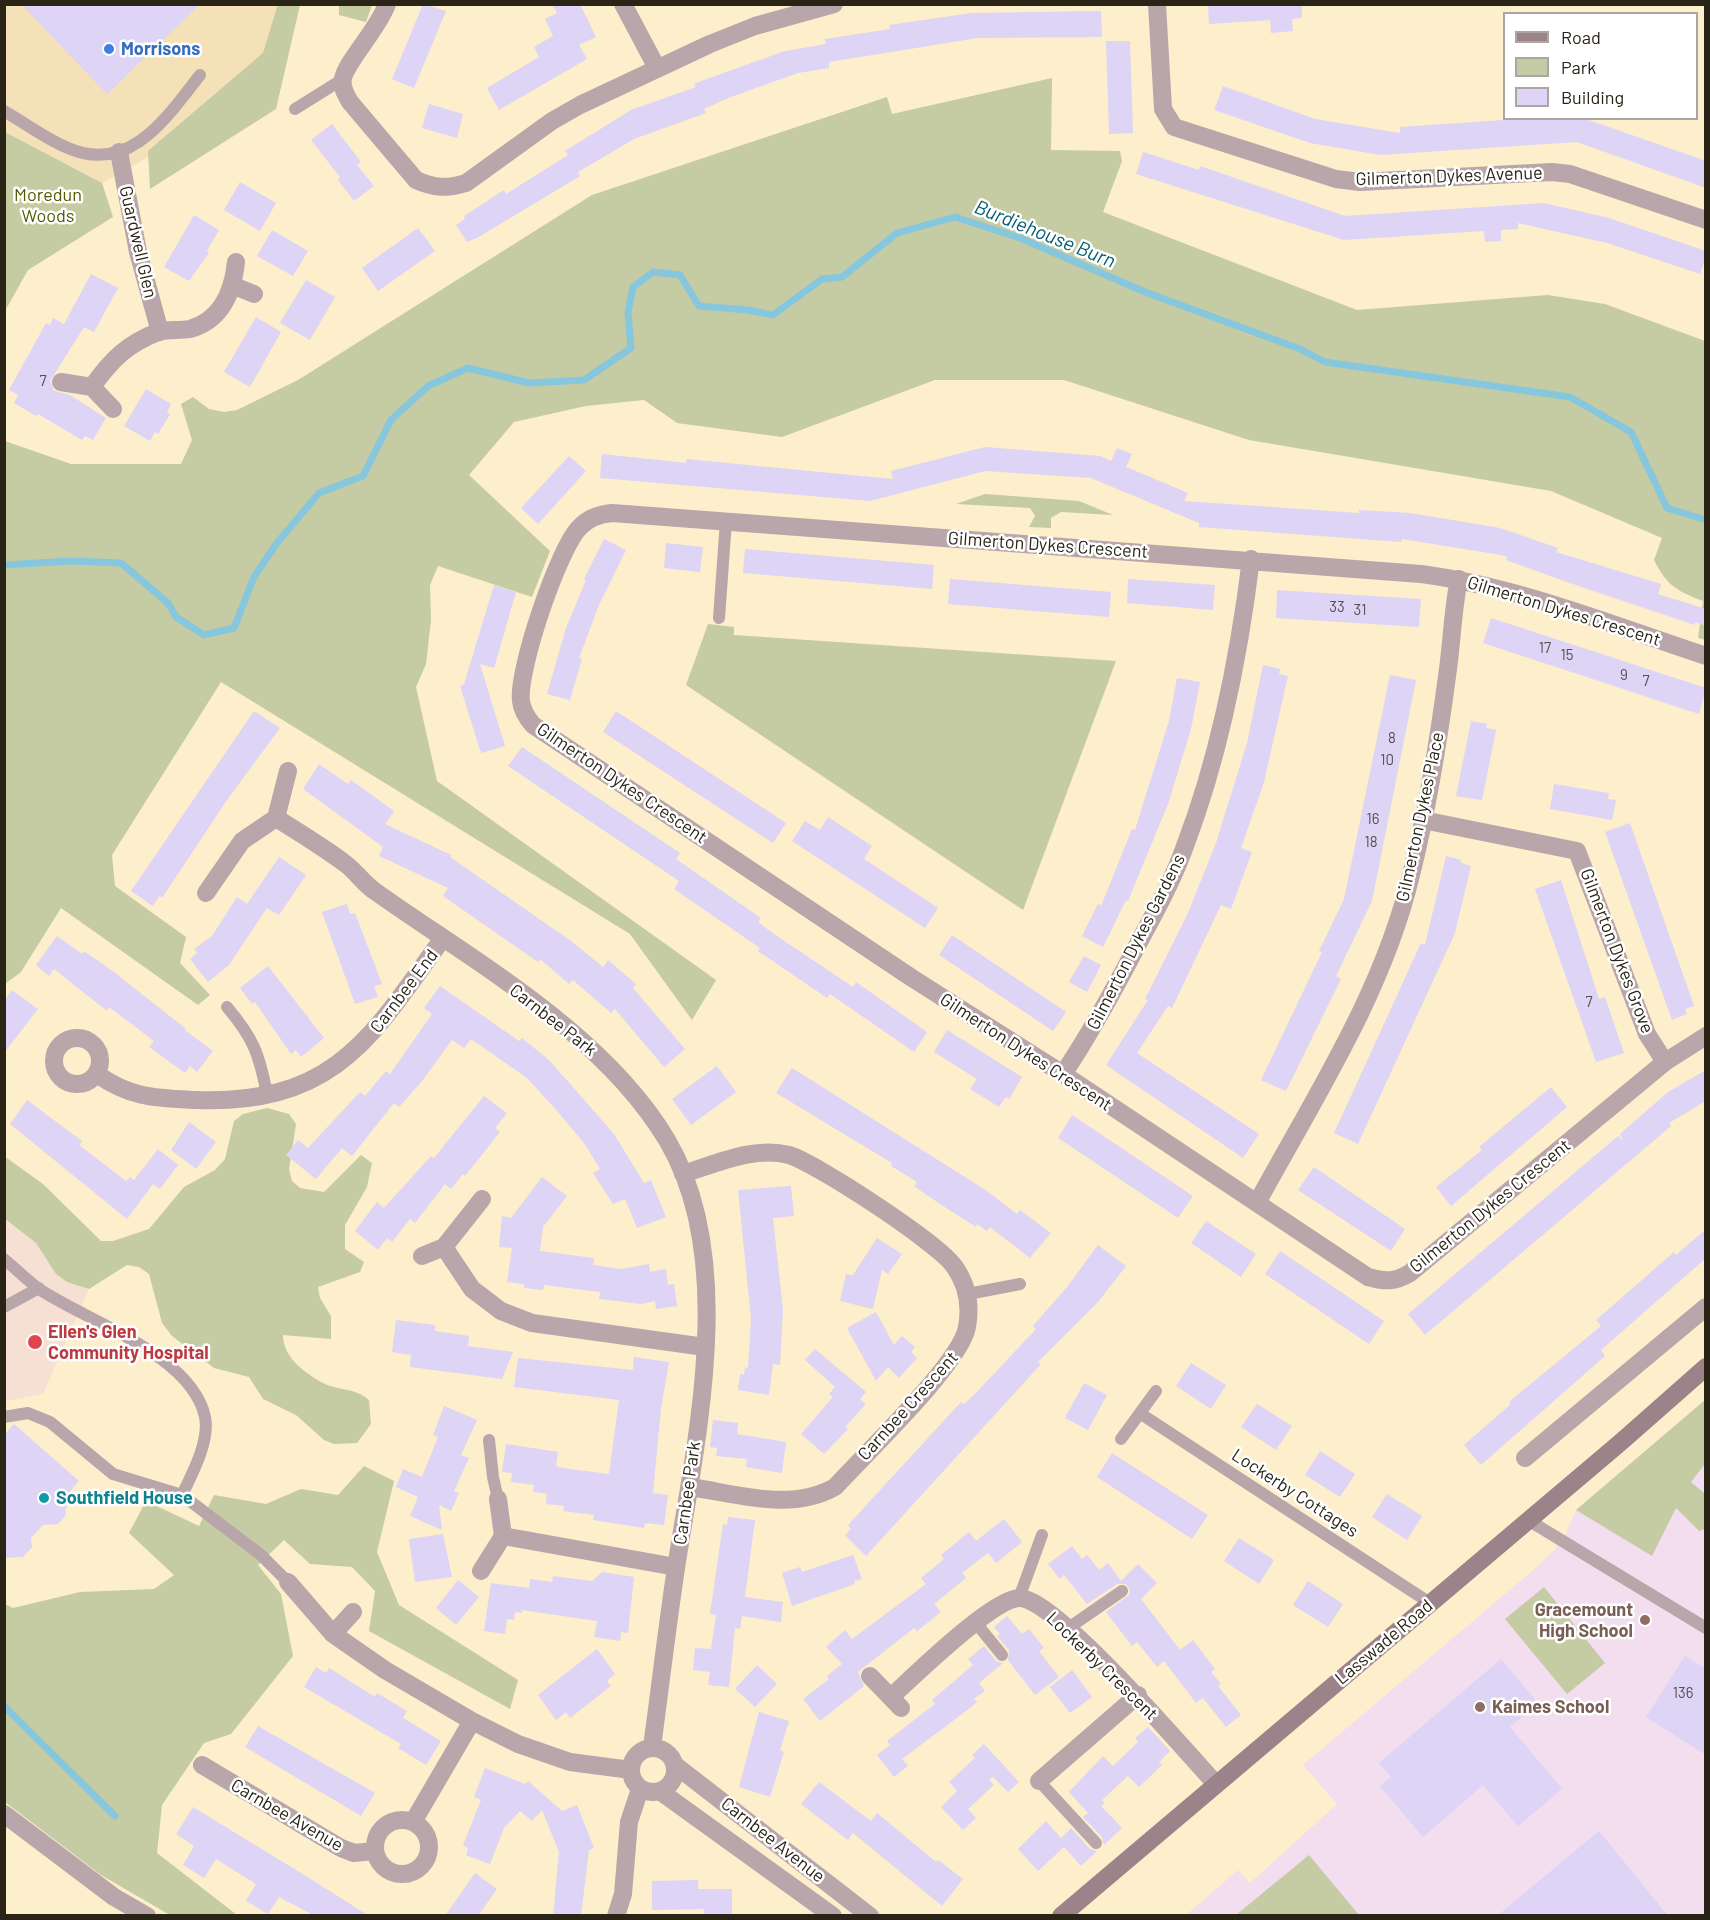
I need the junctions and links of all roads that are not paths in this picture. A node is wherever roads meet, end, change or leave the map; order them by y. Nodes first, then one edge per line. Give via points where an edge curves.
1 (387, 4) edge
2 (623, 4) edge
3 (834, 4) edge
4 (1157, 4) edge
5 (657, 68) junction
6 (345, 74) junction
7 (200, 75) dead end
8 (295, 109) dead end
9 (4, 111) edge
10 (119, 152) junction
11 (1706, 220) edge
12 (236, 262) dead end
13 (234, 286) junction
14 (254, 294) dead end
15 (160, 332) junction
16 (61, 382) dead end
17 (92, 387) junction
18 (113, 409) dead end
19 (726, 521) junction
20 (1251, 559) junction
21 (1459, 579) junction
22 (719, 618) dead end
23 (1706, 656) edge
24 (288, 771) dead end
25 (276, 818) junction
26 (1423, 820) junction
27 (206, 893) dead end
28 (443, 938) junction
29 (228, 1007) dead end
30 (1706, 1036) edge
31 (1665, 1062) junction
32 (97, 1074) dead end
33 (1063, 1074) junction
34 (267, 1094) junction
35 (683, 1174) junction
36 (482, 1199) dead end
37 (1257, 1203) junction
38 (444, 1247) junction
39 (422, 1256) dead end
40 (4, 1259) edge
41 (1020, 1284) dead end
42 (39, 1288) junction
43 (968, 1294) junction
44 (4, 1307) edge
45 (1706, 1307) edge
46 (705, 1347) junction
47 (1706, 1367) edge
48 (1156, 1391) dead end
49 (1141, 1414) junction
50 (4, 1417) edge
51 (1121, 1439) dead end
52 (489, 1440) dead end
53 (1525, 1458) dead end
54 (690, 1487) junction
55 (182, 1495) junction
56 (498, 1499) joint
57 (1528, 1520) junction
58 (1042, 1535) dead end
59 (503, 1536) junction
60 (676, 1567) junction
61 (481, 1571) dead end
62 (288, 1582) joint
63 (1122, 1591) dead end
64 (1019, 1598) junction
65 (1430, 1603) junction
66 (353, 1612) dead end
67 (976, 1623) junction
68 (1706, 1628) edge
69 (1067, 1629) junction
70 (333, 1634) junction
71 (1002, 1654) dead end
72 (870, 1676) dead end
73 (1138, 1695) junction
74 (472, 1721) junction
75 (652, 1748) junction
76 (202, 1765) dead end
77 (675, 1765) junction
78 (630, 1770) junction
79 (1039, 1781) joint
80 (1216, 1784) junction
81 (640, 1789) junction
82 (661, 1792) junction
83 (4, 1814) edge
84 (413, 1822) junction
85 (1096, 1843) dead end
86 (375, 1851) junction
87 (147, 1916) edge
88 (616, 1916) edge
89 (833, 1916) edge
90 (870, 1916) edge
91 (1061, 1916) edge

1 - 6 street
2 - 5 street
3 - 5 street via 755,26
4 - 11 street, Gilmerton Dykes Avenue via 1164,109 1174,126 1336,179 1360,182 1542,172 1570,174
5 - 6 street via 552,121 466,183 450,188 416,180 406,170 350,102 343,89
6 - 8 lane
7 - 10 lane via 167,117 139,144
9 - 10 lane via 69,149 85,153
10 - 15 street, Guardwell Glen via 138,252
12 - 13 street
13 - 14 street
13 - 15 street via 220,309 205,323
15 - 17 street via 121,352
16 - 17 street
17 - 18 street
19 - 20 street, Gilmerton Dykes Crescent
19 - 22 lane
19 - 33 street, Gilmerton Dykes Crescent via 612,513 601,514 579,528 561,560 538,620 521,688 526,717 893,965
20 - 21 street, Gilmerton Dykes Crescent
20 - 33 street, Gilmerton Dykes Gardens via 1232,682 1185,847 1123,974
21 - 23 street, Gilmerton Dykes Crescent via 1518,594
21 - 26 street, Gilmerton Dykes Place
24 - 25 street
25 - 27 street via 242,841
25 - 28 street, Carnbee Park via 348,866 372,890
26 - 31 street, Gilmerton Dykes Grove via 1577,851 1647,1034
26 - 37 street, Gilmerton Dykes Place via 1398,922 1362,1006 1318,1096
28 - 34 street, Carnbee End via 379,1028 345,1061 309,1082
28 - 35 street, Carnbee Park via 586,1042 646,1111 667,1140
29 - 34 lane via 249,1032
30 - 31 street, Gilmerton Dykes Crescent
31 - 37 street, Gilmerton Dykes Crescent via 1399,1280 1368,1277
32 - 34 street, Carnbee End via 139,1096 217,1101
33 - 37 street, Gilmerton Dykes Crescent
35 - 43 street, Carnbee Crescent via 753,1152 789,1155 818,1169 931,1245 953,1264
35 - 46 street, Carnbee Park via 694,1205 706,1274
36 - 38 street
38 - 39 street
38 - 46 street via 472,1289 501,1311 531,1323
40 - 42 lane
41 - 43 lane
42 - 44 lane
42 - 55 lane via 153,1352 190,1386 206,1418 201,1456
43 - 54 street, Carnbee Crescent via 967,1328 952,1360 835,1487 810,1498 782,1500
45 - 53 street
46 - 54 street, Carnbee Park
47 - 57 street, Lasswade Road
48 - 49 lane
49 - 51 lane
49 - 65 lane, Lockerby Cottages
50 - 55 lane via 28,1413 50,1422 113,1474
52 - 56 lane
54 - 60 street, Carnbee Park
55 - 62 lane via 261,1555
56 - 59 street
57 - 65 street, Lasswade Road
57 - 68 lane
58 - 64 lane
59 - 60 street, Carnbee Park
59 - 61 street
60 - 75 street, Carnbee Park
62 - 70 street
63 - 69 lane
64 - 67 street via 998,1606
64 - 69 street, Lockerby Crescent via 1035,1602
65 - 80 street, Lasswade Road
66 - 70 street
67 - 71 lane
67 - 72 street via 896,1703
69 - 73 street, Lockerby Crescent
70 - 74 street
73 - 79 street
73 - 80 street, Lockerby Crescent
74 - 78 street via 518,1744 570,1762
74 - 84 street
75 - 77 street, Carnbee Avenue via 669,1754
75 - 78 street via 639,1752
76 - 86 street, Carnbee Avenue via 341,1848 354,1853
77 - 82 street via 674,1778
77 - 90 street, Carnbee Avenue
78 - 81 street
79 - 85 lane
80 - 91 street, Lasswade Road
81 - 82 street, Carnbee Avenue
81 - 88 street via 629,1822 623,1894
82 - 89 street, Carnbee Avenue
83 - 87 street via 114,1897
84 - 86 street via 389,1823 378,1835
84 - 86 street via 421,1827 429,1844 429,1853 419,1869 411,1873 392,1872 384,1867

